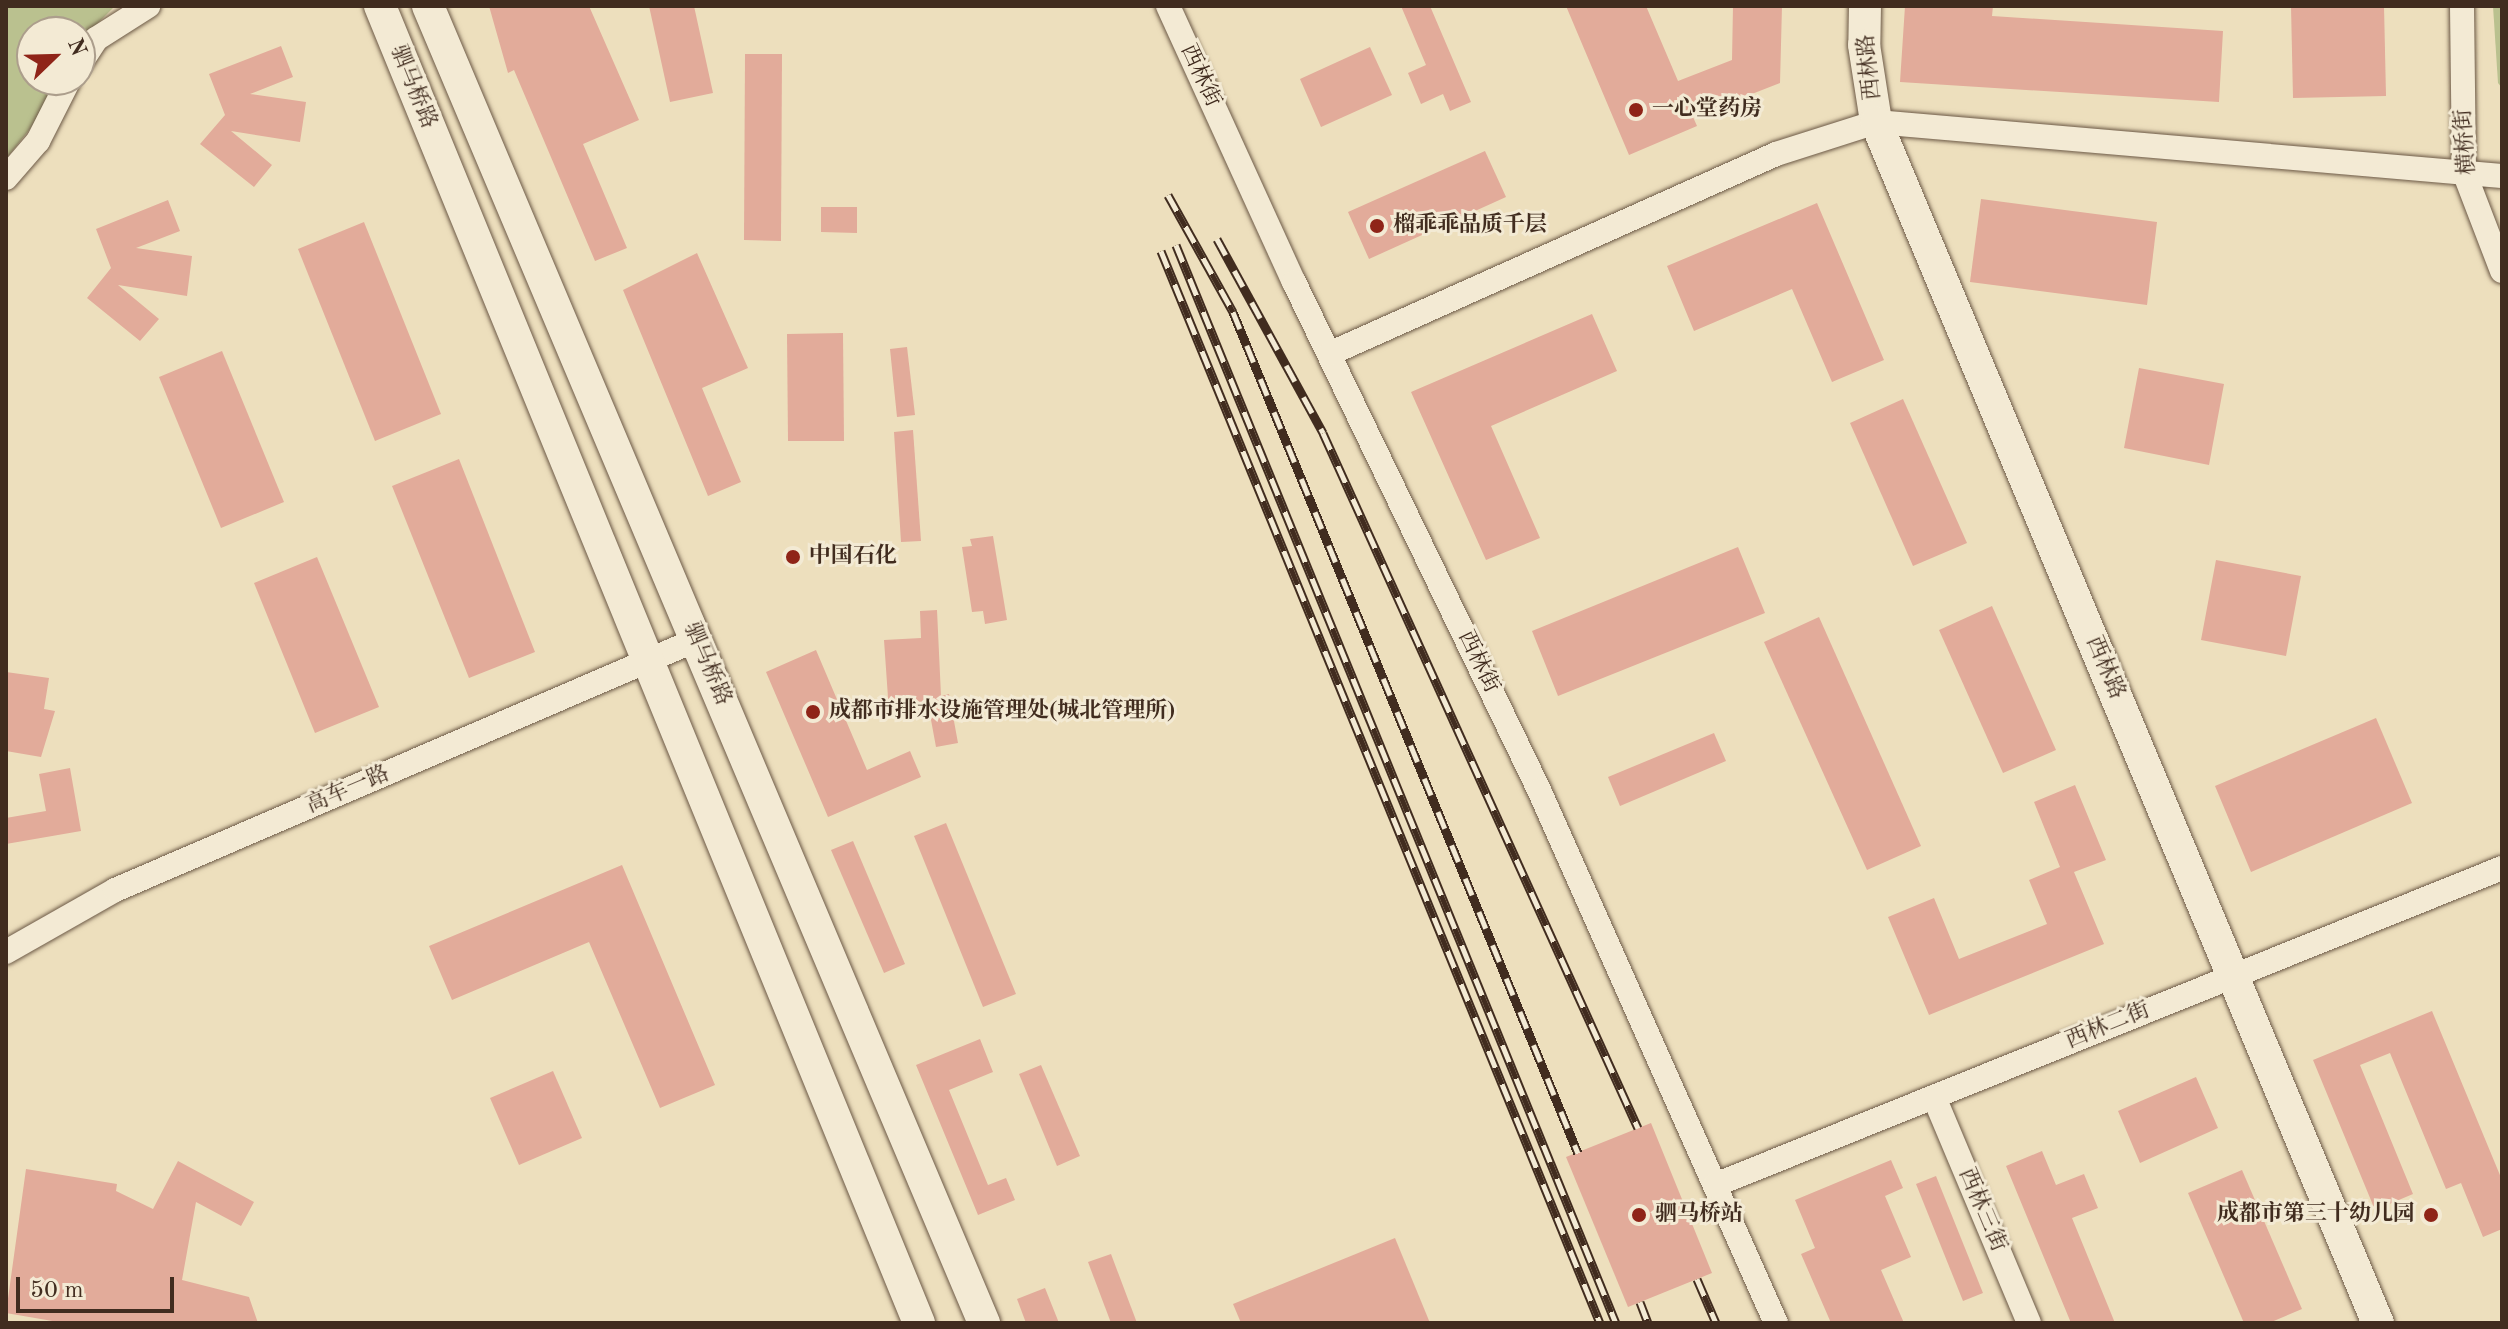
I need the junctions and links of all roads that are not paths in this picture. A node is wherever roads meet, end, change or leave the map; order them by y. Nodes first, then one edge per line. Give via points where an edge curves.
1 (148, 6) edge
2 (380, 6) edge
3 (428, 6) edge
4 (1168, 6) edge
5 (1865, 6) edge
6 (2462, 6) edge
7 (96, 39) edge
8 (61, 96) edge
9 (1876, 122) junction
10 (2464, 172) junction
11 (2502, 176) edge
12 (6, 178) edge
13 (2502, 271) edge
14 (1329, 354) junction
15 (696, 640) junction
16 (645, 662) junction
17 (2502, 868) edge
18 (6, 952) edge
19 (2234, 975) junction
20 (1934, 1097) junction
21 (1715, 1185) junction
22 (919, 1323) edge
23 (984, 1323) edge
24 (1776, 1323) edge
25 (2029, 1323) edge
26 (2378, 1323) edge

1 - 7 street
2 - 16 main road, 驷马桥路
3 - 15 main road, 驷马桥路
4 - 14 street, 西林街
5 - 9 main road, 西林路 via 1864,45
6 - 10 street, 横桥街
8 - 12 street via 38,141
9 - 10 street
9 - 14 street via 1776,154
9 - 19 main road, 西林路
10 - 11 street
10 - 13 street, 横桥街
14 - 21 street, 西林街 via 1539,790
15 - 16 street, 高车一路
15 - 23 main road, 驷马桥路
16 - 18 street, 高车一路 via 115,890
16 - 22 main road, 驷马桥路
17 - 19 street, 西林二街
19 - 20 street, 西林二街
19 - 26 main road, 西林路
20 - 21 street, 西林二街
20 - 25 street, 西林三街
21 - 24 street, 西林街

